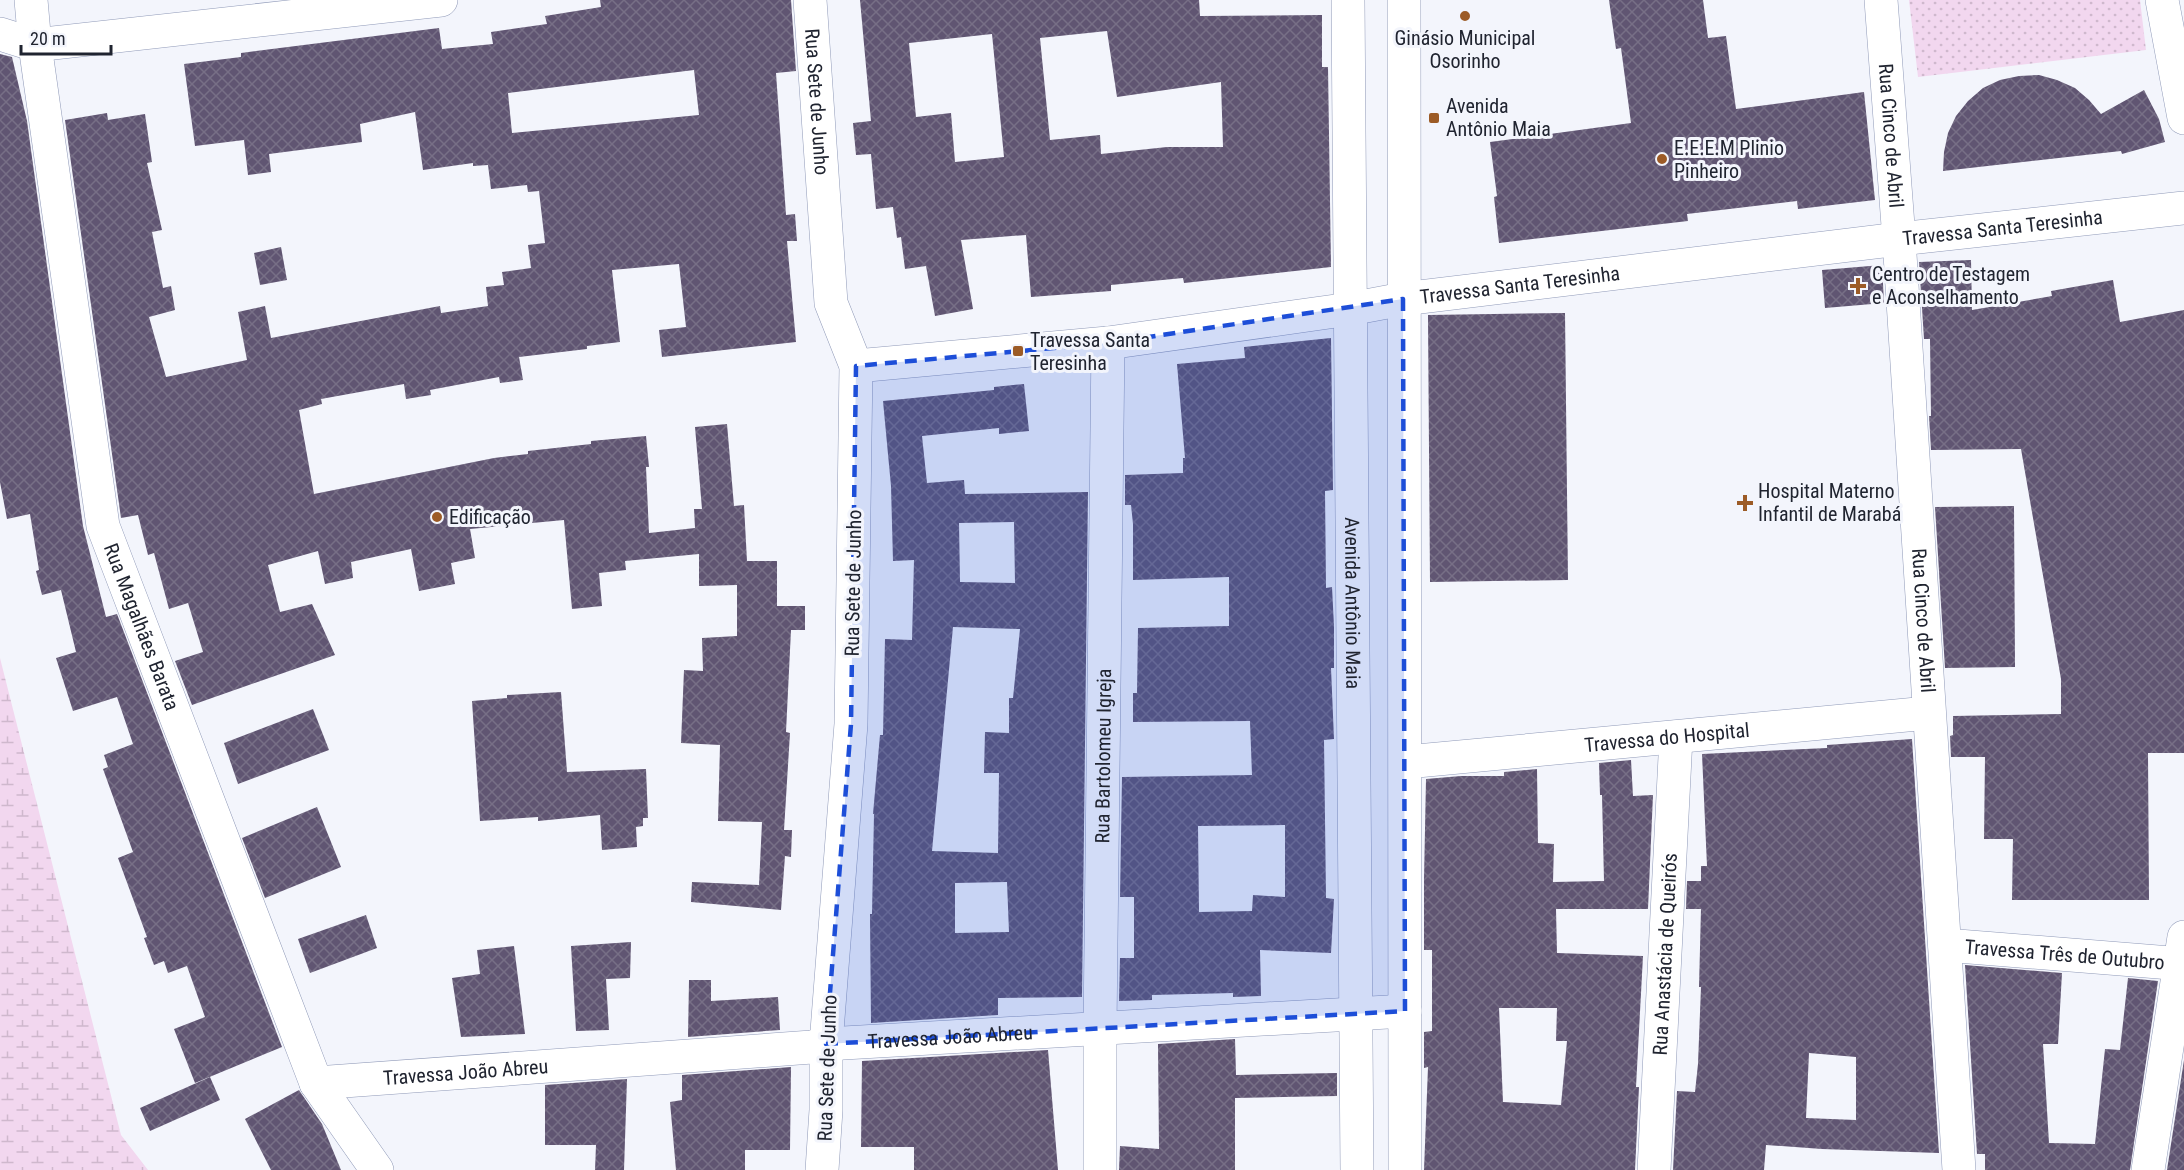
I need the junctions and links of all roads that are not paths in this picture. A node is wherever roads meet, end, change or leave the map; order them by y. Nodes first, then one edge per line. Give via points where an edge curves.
1 (32, 0) edge
2 (441, 0) edge
3 (810, 0) edge
4 (1348, 0) edge
5 (1404, 0) edge
6 (1881, 0) edge
7 (2162, 0) edge
8 (0, 34) edge
9 (35, 45) junction
10 (2184, 118) edge
11 (2184, 208) edge
12 (1899, 239) junction
13 (1403, 299) junction
14 (1350, 309) junction
15 (1108, 343) junction
16 (856, 366) junction
17 (1928, 714) junction
18 (1676, 737) junction
19 (1406, 762) junction
20 (1945, 945) junction
21 (2182, 955) edge
22 (1405, 1011) junction
23 (1357, 1013) junction
24 (1100, 1029) junction
25 (826, 1044) junction
26 (316, 1083) junction
27 (377, 1170) edge
28 (822, 1170) edge
29 (1100, 1170) edge
30 (1357, 1170) edge
31 (1405, 1170) edge
32 (1654, 1170) edge
33 (1959, 1170) edge
34 (2148, 1170) edge

1 - 9 street, Rua Magalhães Barata
2 - 9 street
3 - 16 street, Rua Sete de Junho via 831,303
4 - 14 street, Avenida Antônio Maia
5 - 13 street
6 - 12 street, Rua Cinco de Abril
7 - 10 street
8 - 9 street
9 - 26 street, Rua Magalhães Barata via 103,526
11 - 12 street, Travessa Santa Teresinha
12 - 13 street, Travessa Santa Teresinha
12 - 17 street, Rua Cinco de Abril
13 - 14 street, Travessa Santa Teresinha
13 - 19 street
14 - 15 street, Travessa Santa Teresinha
14 - 23 street, Avenida Antônio Maia
15 - 16 street, Travessa Santa Teresinha
15 - 24 street, Rua Bartolomeu Igreja
16 - 25 street, Rua Sete de Junho via 850,724
17 - 18 street, Travessa do Hospital
17 - 20 street, Rua Cinco de Abril
18 - 19 street, Travessa do Hospital
18 - 32 street, Rua Anastácia de Queirós
19 - 22 street
20 - 21 street, Travessa Três de Outubro
20 - 33 street, Rua Cinco de Abril
21 - 34 street
22 - 23 street, Travessa João Abreu
22 - 31 street
23 - 24 street, Travessa João Abreu
23 - 30 street, Avenida Antônio Maia
24 - 25 street, Travessa João Abreu
24 - 29 street, Rua Bartolomeu Igreja
25 - 26 street, Travessa João Abreu
25 - 28 street, Rua Sete de Junho
26 - 27 street, Rua Magalhães Barata

